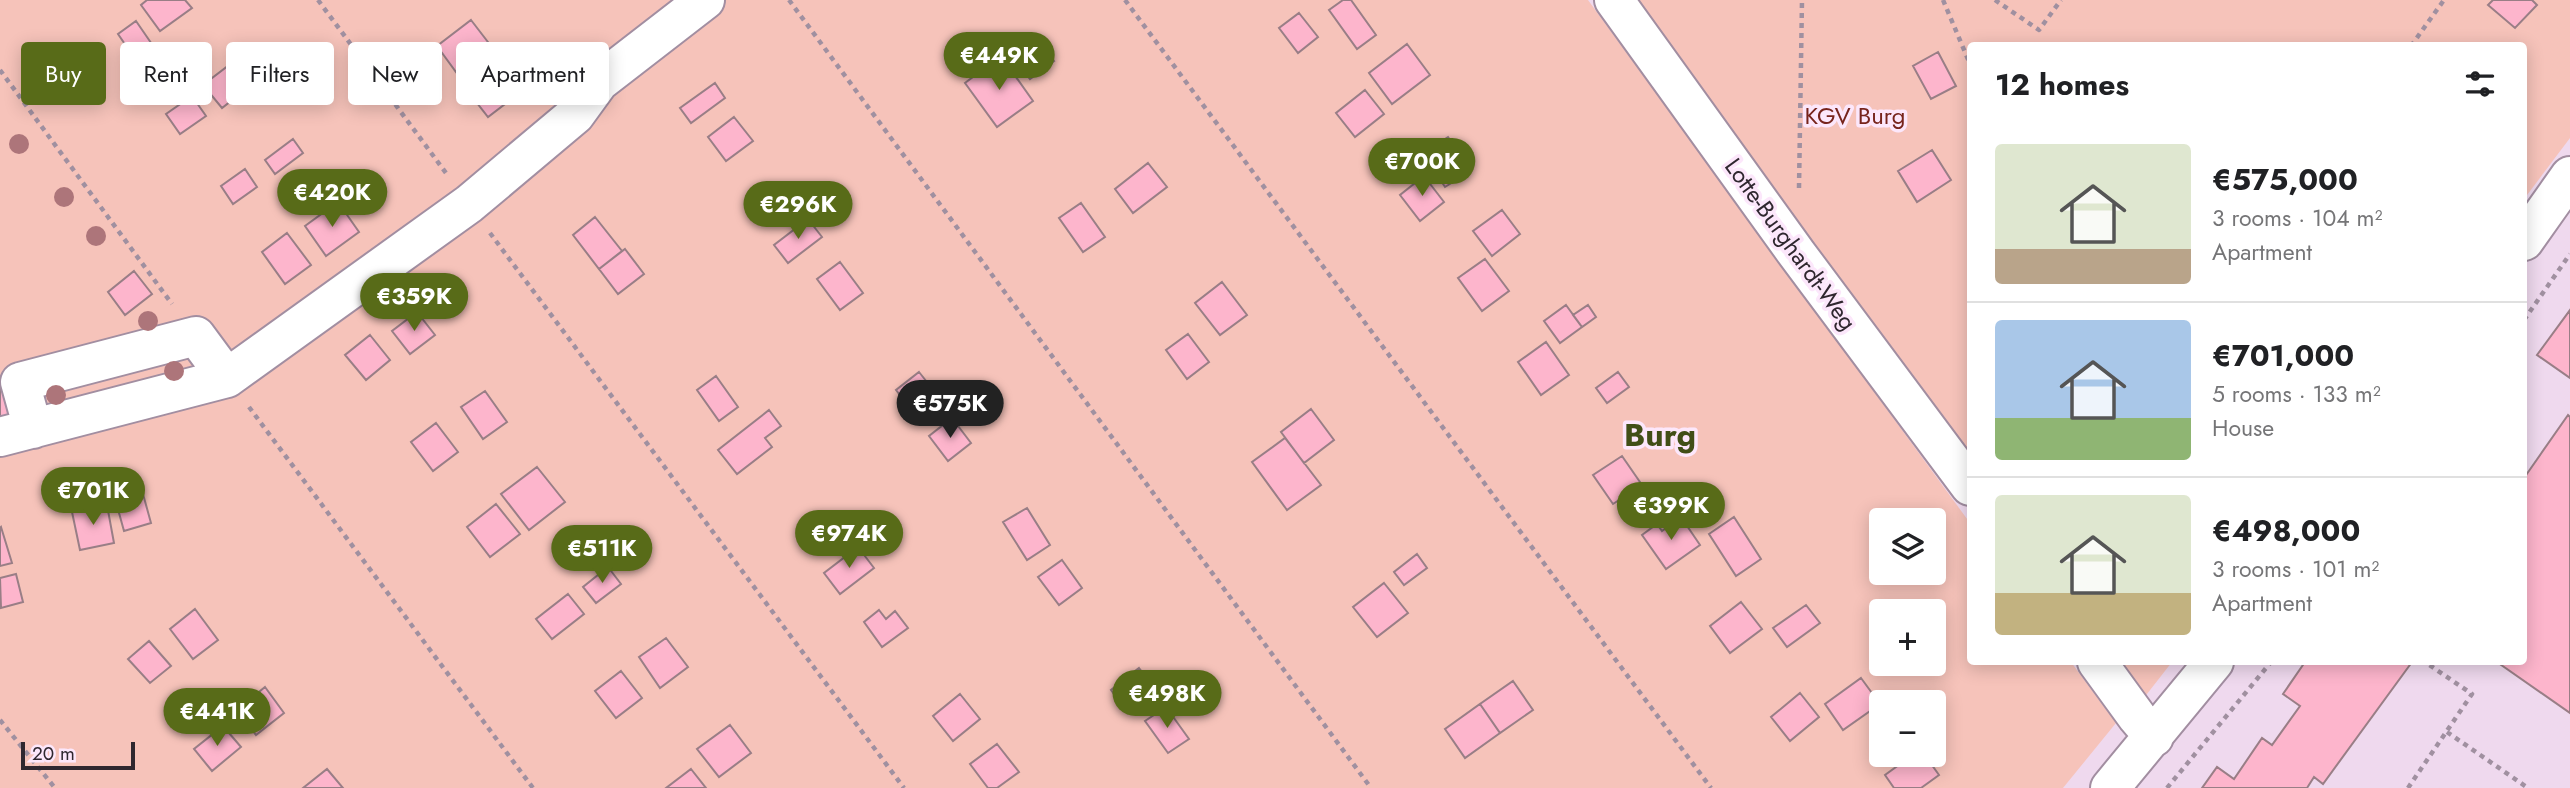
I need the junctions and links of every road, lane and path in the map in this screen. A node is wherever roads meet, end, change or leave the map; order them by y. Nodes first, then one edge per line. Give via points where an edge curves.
1 (318, 0) edge
2 (705, 0) edge
3 (789, 0) edge
4 (1125, 0) edge
5 (1614, 0) edge
6 (1802, 0) edge
7 (1942, 0) edge
8 (1995, 0) edge
9 (2061, 0) edge
10 (2444, 0) edge
11 (2414, 42) edge
12 (1967, 57) edge
13 (0, 70) edge
14 (2570, 176) edge
15 (469, 204) junction
16 (2527, 237) edge
17 (1797, 254) junction
18 (2570, 254) edge
19 (2527, 316) edge
20 (196, 336) junction
21 (227, 378) junction
22 (17, 433) edge
23 (1967, 482) edge
24 (2099, 665) edge
25 (2212, 665) edge
26 (2269, 665) edge
27 (2429, 665) edge
28 (0, 720) edge
29 (2446, 732) junction
30 (2154, 737) junction
31 (55, 788) edge
32 (533, 788) edge
33 (904, 788) edge
34 (1371, 788) edge
35 (1711, 788) edge
36 (2110, 788) edge
37 (2167, 788) edge
38 (2408, 788) edge
39 (2528, 788) edge

1 - 15 path
2 - 15 street via 599,82 575,115
3 - 34 path
4 - 35 path
5 - 17 street, Lotte-Burghardt-Weg
6 - 17 path
7 - 12 path
8 - 9 path via 2039,30
10 - 11 path
13 - 20 path
14 - 16 street
15 - 21 street
15 - 33 path
17 - 23 street, Lotte-Burghardt-Weg
18 - 19 path
20 - 21 street
20 - 22 street via 20,382
21 - 22 street
21 - 32 path
24 - 30 street
25 - 30 street
26 - 37 path
27 - 29 path via 2472,694
28 - 31 path
29 - 38 path
29 - 39 path
30 - 36 street

